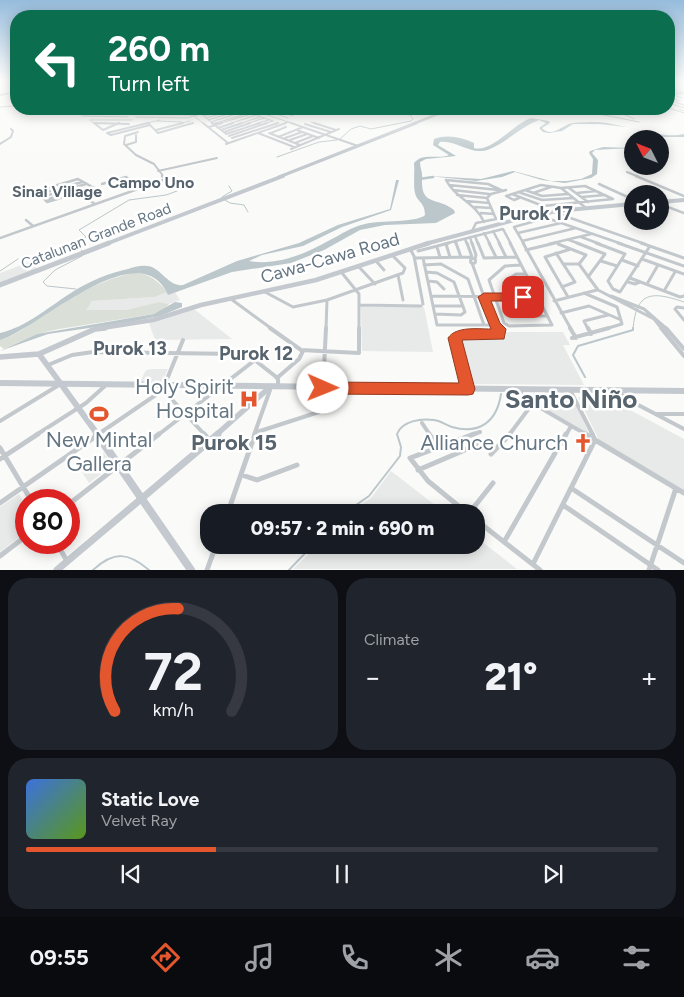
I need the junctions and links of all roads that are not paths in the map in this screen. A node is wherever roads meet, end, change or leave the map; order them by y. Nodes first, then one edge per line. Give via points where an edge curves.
1 (139, 115) edge
2 (193, 115) edge
3 (196, 115) edge
4 (198, 115) edge
5 (212, 115) edge
6 (216, 115) edge
7 (220, 115) edge
8 (220, 115) edge
9 (226, 115) edge
10 (231, 115) edge
11 (244, 115) edge
12 (257, 115) joint
13 (269, 115) edge
14 (280, 115) edge
15 (295, 115) edge
16 (435, 115) edge
17 (606, 115) edge
18 (616, 115) edge
19 (622, 115) edge
20 (82, 116) dead end
21 (87, 116) junction
22 (261, 116) junction
23 (627, 116) joint
24 (136, 117) junction
25 (166, 118) junction
26 (187, 118) junction
27 (265, 118) junction
28 (288, 118) junction
29 (632, 118) junction
30 (208, 119) junction
31 (90, 120) junction
32 (123, 120) junction
33 (132, 120) junction
34 (190, 120) junction
35 (269, 120) junction
36 (282, 120) junction
37 (157, 121) junction
38 (273, 121) junction
39 (278, 122) junction
40 (289, 122) junction
41 (94, 123) junction
42 (182, 123) junction
43 (119, 124) junction
44 (129, 124) junction
45 (149, 124) junction
46 (306, 124) junction
47 (282, 125) junction
48 (320, 125) junction
49 (105, 126) dead end
50 (299, 126) junction
51 (286, 127) junction
52 (303, 127) junction
53 (315, 127) junction
54 (100, 128) junction
55 (125, 128) junction
56 (163, 128) junction
57 (208, 128) junction
58 (11, 129) dead end
59 (220, 129) junction
60 (281, 129) junction
61 (309, 129) junction
62 (296, 130) junction
63 (155, 131) junction
64 (275, 131) junction
65 (138, 132) dead end
66 (290, 132) junction
67 (302, 132) junction
68 (257, 133) junction
69 (269, 133) junction
70 (331, 133) junction
71 (226, 134) junction
72 (284, 134) junction
73 (308, 134) junction
74 (136, 135) dead end
75 (263, 135) junction
76 (325, 135) junction
77 (278, 136) junction
78 (313, 136) junction
79 (232, 138) junction
80 (319, 138) junction
81 (284, 139) junction
82 (235, 141) junction
83 (289, 141) junction
84 (295, 143) junction
85 (0, 144) edge
86 (125, 145) junction
87 (300, 145) junction
88 (356, 146) junction
89 (217, 158) dead end
90 (158, 172) junction
91 (634, 175) edge
92 (130, 179) junction
93 (83, 182) junction
94 (135, 182) junction
95 (116, 183) dead end
96 (62, 184) junction
97 (87, 184) junction
98 (102, 184) dead end
99 (599, 184) dead end
100 (66, 186) junction
101 (92, 186) junction
102 (124, 186) dead end
103 (551, 187) junction
104 (569, 187) junction
105 (577, 187) junction
106 (142, 188) junction
107 (561, 188) junction
108 (70, 189) junction
109 (453, 190) junction
110 (524, 190) junction
111 (596, 191) junction
112 (518, 192) junction
113 (584, 192) junction
114 (77, 193) junction
115 (532, 193) junction
116 (576, 193) junction
117 (491, 194) junction
118 (511, 194) junction
119 (559, 194) junction
120 (568, 194) junction
121 (456, 195) junction
122 (605, 195) junction
123 (624, 195) edge
124 (42, 197) junction
125 (487, 198) junction
126 (519, 198) junction
127 (573, 198) junction
128 (582, 198) junction
129 (684, 198) edge
130 (463, 200) junction
131 (669, 201) edge
132 (578, 202) junction
133 (588, 202) junction
134 (489, 203) junction
135 (95, 204) junction
136 (624, 205) edge
137 (474, 207) junction
138 (669, 207) edge
139 (492, 208) junction
140 (585, 209) junction
141 (481, 213) junction
142 (684, 213) edge
143 (494, 214) junction
144 (559, 214) dead end
145 (538, 215) junction
146 (546, 218) junction
147 (26, 220) dead end
148 (484, 222) junction
149 (561, 223) junction
150 (33, 226) junction
151 (576, 228) junction
152 (493, 231) junction
153 (484, 233) junction
154 (518, 233) junction
155 (471, 234) junction
156 (592, 234) junction
157 (580, 237) junction
158 (0, 238) edge
159 (465, 239) junction
160 (569, 240) junction
161 (455, 241) junction
162 (522, 241) junction
163 (556, 243) junction
164 (446, 244) junction
165 (650, 246) junction
166 (437, 247) junction
167 (410, 249) junction
168 (571, 249) junction
169 (427, 250) junction
170 (526, 250) junction
171 (418, 251) dead end
172 (556, 253) junction
173 (646, 253) junction
174 (392, 255) junction
175 (429, 257) junction
176 (440, 257) junction
177 (496, 257) junction
178 (506, 257) junction
179 (517, 257) junction
180 (416, 258) dead end
181 (423, 258) junction
182 (450, 258) junction
183 (461, 258) junction
184 (684, 258) edge
185 (642, 259) junction
186 (473, 260) junction
187 (601, 260) junction
188 (622, 260) junction
189 (376, 261) junction
190 (563, 264) junction
191 (579, 264) junction
192 (424, 265) junction
193 (521, 265) junction
194 (658, 265) junction
195 (617, 266) junction
196 (638, 266) junction
197 (684, 266) edge
198 (359, 267) junction
199 (384, 270) dead end
200 (675, 271) junction
201 (426, 272) junction
202 (342, 273) junction
203 (525, 274) junction
204 (684, 274) edge
205 (398, 275) junction
206 (588, 277) junction
207 (629, 280) junction
208 (428, 281) junction
209 (530, 283) junction
210 (376, 284) junction
211 (647, 284) junction
212 (0, 285) edge
213 (562, 287) junction
214 (444, 289) dead end
215 (357, 290) junction
216 (598, 290) junction
217 (518, 291) dead end
218 (664, 291) junction
219 (266, 292) junction
220 (584, 293) junction
221 (431, 296) junction
222 (460, 296) junction
223 (684, 296) edge
224 (475, 297) junction
225 (484, 297) junction
226 (495, 297) junction
227 (507, 297) junction
228 (538, 297) junction
229 (568, 297) junction
230 (231, 299) junction
231 (327, 300) junction
232 (402, 300) dead end
233 (554, 301) junction
234 (359, 305) junction
235 (433, 306) junction
236 (463, 306) junction
237 (511, 306) junction
238 (542, 306) junction
239 (684, 308) edge
240 (514, 312) junction
241 (561, 313) junction
242 (435, 314) junction
243 (608, 315) junction
244 (548, 316) junction
245 (683, 317) edge
246 (516, 320) dead end
247 (621, 320) junction
248 (504, 322) junction
249 (552, 324) junction
250 (484, 325) junction
251 (492, 325) junction
252 (506, 329) dead end
253 (555, 330) dead end
254 (591, 334) junction
255 (183, 340) dead end
256 (679, 343) edge
257 (303, 351) junction
258 (324, 352) junction
259 (178, 353) junction
260 (684, 353) edge
261 (39, 354) junction
262 (0, 357) edge
263 (256, 360) junction
264 (48, 366) junction
265 (277, 378) junction
266 (0, 383) edge
267 (62, 384) junction
268 (106, 384) junction
269 (222, 386) junction
270 (164, 388) junction
271 (273, 388) junction
272 (323, 388) junction
273 (468, 389) junction
274 (517, 390) junction
275 (570, 390) junction
276 (618, 390) junction
277 (684, 391) edge
278 (533, 404) junction
279 (79, 408) junction
280 (322, 411) dead end
281 (186, 414) junction
282 (654, 414) junction
283 (684, 414) edge
284 (0, 420) edge
285 (422, 423) dead end
286 (570, 426) junction
287 (684, 430) edge
288 (256, 432) junction
289 (480, 432) dead end
290 (98, 435) junction
291 (595, 440) junction
292 (210, 441) junction
293 (486, 441) dead end
294 (438, 447) junction
295 (0, 448) edge
296 (491, 454) dead end
297 (2, 457) edge
298 (120, 464) junction
299 (297, 465) dead end
300 (418, 470) junction
301 (242, 475) junction
302 (493, 483) dead end
303 (23, 487) junction
304 (572, 488) junction
305 (676, 488) junction
306 (684, 493) edge
307 (80, 495) edge
308 (143, 498) junction
309 (0, 503) edge
310 (231, 504) edge
311 (457, 504) edge
312 (475, 504) edge
313 (563, 504) junction
314 (485, 527) edge
315 (504, 542) junction
316 (15, 544) edge
317 (657, 546) junction
318 (63, 554) edge
319 (213, 554) edge
320 (0, 556) edge
321 (67, 561) junction
322 (684, 563) edge
323 (533, 564) junction
324 (650, 567) edge
325 (57, 570) edge
326 (191, 570) edge
327 (207, 570) edge
328 (540, 570) edge
329 (658, 570) edge
330 (682, 570) edge

1 - 24 street
2 - 26 street
3 - 57 street
4 - 30 street
5 - 30 street
6 - 30 street
7 - 30 street
8 - 30 street
9 - 30 street
10 - 30 street
11 - 30 street
12 - 22 street
12 - 59 street
13 - 36 street
14 - 28 street
15 - 28 street
16 - 88 main road, Catalunan Grande Road
17 - 29 street via 639,122
18 - 29 street
19 - 23 street
20 - 21 street
21 - 31 street
21 - 32 street via 128,117
22 - 27 street
22 - 59 street
23 - 29 street
24 - 25 street
24 - 33 street
25 - 26 street
25 - 37 street
26 - 34 street
27 - 35 street
27 - 71 street
28 - 36 street
30 - 57 street
30 - 59 street
31 - 32 street
31 - 41 street
32 - 33 street
33 - 44 street
34 - 42 street
34 - 63 street via 193,123 158,133
35 - 38 street
35 - 71 street
36 - 40 street
37 - 42 street
37 - 45 street
37 - 56 street
38 - 39 street
38 - 71 street
39 - 47 street
39 - 79 street
40 - 47 street
40 - 50 street
41 - 43 street
41 - 54 street
42 - 56 street
43 - 44 street
43 - 54 street via 104,130
44 - 55 street
45 - 55 street
45 - 55 street via 110,135 107,133
45 - 63 street
46 - 48 street via 312,121
46 - 50 street
46 - 53 street
47 - 51 street
47 - 68 street
48 - 53 street
48 - 70 street via 338,130
49 - 54 street
50 - 52 street
51 - 60 street
51 - 62 street
52 - 61 street
52 - 62 street
53 - 61 street
53 - 70 street
56 - 63 street
57 - 82 street via 227,144
58 - 85 street via 11,137
59 - 71 street
60 - 64 street
60 - 66 street
61 - 76 street
62 - 66 street
62 - 67 street
64 - 69 street
64 - 72 street
65 - 86 street via 125,136
66 - 72 street
67 - 73 street
67 - 81 street
68 - 75 street
68 - 82 street
69 - 75 street
69 - 77 street
70 - 76 street
71 - 79 street
72 - 77 street
73 - 78 street
73 - 83 street
74 - 86 street via 136,142
75 - 87 street via 293,148
76 - 80 street
76 - 88 street
77 - 81 street
78 - 80 street
78 - 84 street
79 - 82 street
80 - 87 street
81 - 83 street
83 - 84 street
84 - 87 street
86 - 90 street via 154,164
88 - 212 main road, Catalunan Grande Road
89 - 90 street
90 - 106 street via 167,178
91 - 129 street
92 - 94 street
92 - 95 street
92 - 98 street via 126,176
93 - 96 street
93 - 97 street
93 - 100 street
94 - 102 street
94 - 106 street
96 - 100 street
96 - 124 street via 37,191
97 - 101 street
97 - 108 street
99 - 123 street
100 - 108 street
100 - 124 street
101 - 114 street
101 - 114 street via 96,189
103 - 107 street
103 - 110 street via 541,185
103 - 115 street
103 - 119 street
104 - 105 street
104 - 107 street
104 - 116 street
105 - 111 street via 585,186
105 - 113 street
106 - 135 street
107 - 120 street
108 - 114 street
108 - 124 street
109 - 117 street
109 - 117 street via 446,180 488,184 504,190
109 - 121 street
110 - 112 street
110 - 115 street
111 - 113 street
111 - 122 street
112 - 118 street
112 - 127 street via 542,200
113 - 116 street
114 - 124 street via 47,202
114 - 135 street
115 - 119 street via 544,196
116 - 128 street
117 - 125 street
118 - 126 street
118 - 126 street via 506,196 514,200
119 - 120 street
120 - 127 street
121 - 125 street
121 - 130 street
122 - 128 street
122 - 133 street via 613,199
125 - 134 street
126 - 132 street via 542,206
127 - 132 street
128 - 133 street
129 - 131 street
130 - 134 street
130 - 137 street
132 - 133 street
132 - 140 street
134 - 139 street
135 - 150 street
136 - 140 street, Cawa-Cawa Road
137 - 139 street
137 - 141 street
138 - 142 street
139 - 143 street
140 - 145 street, Cawa-Cawa Road
141 - 143 street
141 - 148 street
143 - 148 street via 496,219
144 - 165 street
145 - 146 street
145 - 155 street, Cawa-Cawa Road
146 - 149 street
146 - 154 street via 514,226
147 - 150 street
148 - 155 street via 476,223
149 - 151 street
149 - 154 street
150 - 158 street
151 - 156 street
151 - 162 street
152 - 153 street
152 - 178 street
152 - 179 street via 503,228
153 - 155 street
153 - 177 street
154 - 162 street
155 - 159 street
155 - 167 street, Cawa-Cawa Road
155 - 177 street via 484,258
155 - 186 street via 476,255
156 - 157 street
156 - 173 street
157 - 160 street
157 - 188 street via 625,253
159 - 161 street
159 - 186 street
160 - 163 street
160 - 187 street via 605,254
161 - 164 street
161 - 183 street
162 - 170 street
163 - 168 street
163 - 170 street
164 - 166 street
164 - 182 street
165 - 173 street
165 - 184 street
166 - 169 street
166 - 176 street
167 - 174 street, Cawa-Cawa Road
167 - 234 street via 422,305
168 - 172 street
168 - 191 street via 586,255
169 - 171 street
169 - 175 street
170 - 233 street
172 - 190 street
172 - 213 street via 545,258
173 - 185 street
173 - 197 street
174 - 189 street, Cawa-Cawa Road
174 - 205 street via 405,270
175 - 176 street
175 - 181 street
176 - 182 street
177 - 178 street
178 - 179 street
179 - 193 street
180 - 181 street
181 - 192 street
182 - 183 street
183 - 186 street
185 - 194 street
185 - 196 street
186 - 225 street
187 - 195 street
187 - 206 street
188 - 195 street
188 - 196 street
189 - 198 street, Cawa-Cawa Road
189 - 199 street
190 - 191 street
190 - 213 street via 574,282
191 - 206 street
192 - 201 street
192 - 224 street via 441,264 468,279
193 - 203 street
193 - 226 street via 505,266 490,279
194 - 200 street
194 - 211 street
195 - 207 street via 608,281 611,288 622,291
196 - 207 street
198 - 202 street, Cawa-Cawa Road
198 - 210 street
200 - 204 street
200 - 218 street
201 - 208 street
201 - 222 street via 437,273 453,281
202 - 215 street
202 - 219 street, Cawa-Cawa Road
203 - 209 street
203 - 227 street via 516,274 504,283
205 - 210 street
205 - 232 street
206 - 216 street
207 - 211 street
208 - 214 street via 437,282
208 - 221 street
209 - 217 street via 523,283
209 - 228 street
210 - 215 street
211 - 218 street
213 - 229 street
215 - 231 street
215 - 234 street
216 - 220 street
216 - 256 street via 650,313
218 - 223 street
219 - 230 street, Cawa-Cawa Road
219 - 231 street via 293,307
220 - 229 street
220 - 247 street via 617,308
221 - 222 street
221 - 235 street
222 - 224 street
222 - 236 street
224 - 225 street
224 - 250 street
225 - 226 street
225 - 251 street
226 - 227 street
226 - 248 street
227 - 228 street
227 - 237 street
228 - 238 street
229 - 233 street
230 - 257 street
230 - 261 street, Cawa-Cawa Road via 201,304 153,320 95,329
231 - 258 street
233 - 241 street
234 - 258 street via 360,353
235 - 236 street
235 - 242 street
236 - 242 street via 463,314
237 - 238 street
237 - 240 street
238 - 244 street
239 - 245 street via 675,309
240 - 244 street via 521,316
240 - 246 street
241 - 243 street via 589,306
241 - 254 street via 574,338
242 - 250 street via 437,325
243 - 247 street
243 - 254 street via 584,321
244 - 249 street
247 - 254 street via 621,326
248 - 249 street via 509,326
248 - 252 street
249 - 253 street
250 - 251 street
251 - 273 street via 499,329 496,333 462,334 455,338
255 - 259 street
256 - 260 street
257 - 258 street
257 - 265 street
258 - 272 street
259 - 263 street via 239,354
259 - 264 street via 93,352 72,355
259 - 270 street
261 - 262 street, Cawa-Cawa Road
261 - 264 street
263 - 265 street
263 - 269 street
264 - 267 street
265 - 271 street
266 - 267 highway
267 - 268 highway
267 - 279 main road
267 - 284 street
268 - 270 highway
268 - 279 street
269 - 270 highway
269 - 271 highway
269 - 281 street
270 - 281 street
270 - 290 street
271 - 272 highway
271 - 288 street
271 - 292 street
272 - 273 highway
273 - 274 highway
274 - 275 highway
274 - 278 street
275 - 276 highway
275 - 291 street
276 - 277 highway
276 - 282 street via 625,398
278 - 286 street
278 - 296 street
279 - 290 main road
279 - 297 street
280 - 288 street
281 - 292 street
281 - 298 street
282 - 283 street
282 - 287 street
285 - 294 street
286 - 291 street
286 - 315 street
288 - 301 street
289 - 294 street
290 - 298 main road
290 - 303 street
291 - 304 street
291 - 305 street
292 - 308 street
293 - 300 street
294 - 300 street via 410,458
295 - 297 street
297 - 303 street
298 - 307 street
298 - 308 main road
299 - 301 street via 257,480
300 - 311 street
301 - 310 street
302 - 312 street
303 - 309 street
304 - 313 street
304 - 317 street
305 - 306 street
305 - 317 street
308 - 321 street
308 - 326 main road
313 - 323 street
313 - 324 street
314 - 315 street
315 - 323 street
316 - 320 street
317 - 322 street
317 - 324 street
318 - 321 street
319 - 327 street
321 - 325 street
322 - 330 street
323 - 328 street
324 - 329 street

